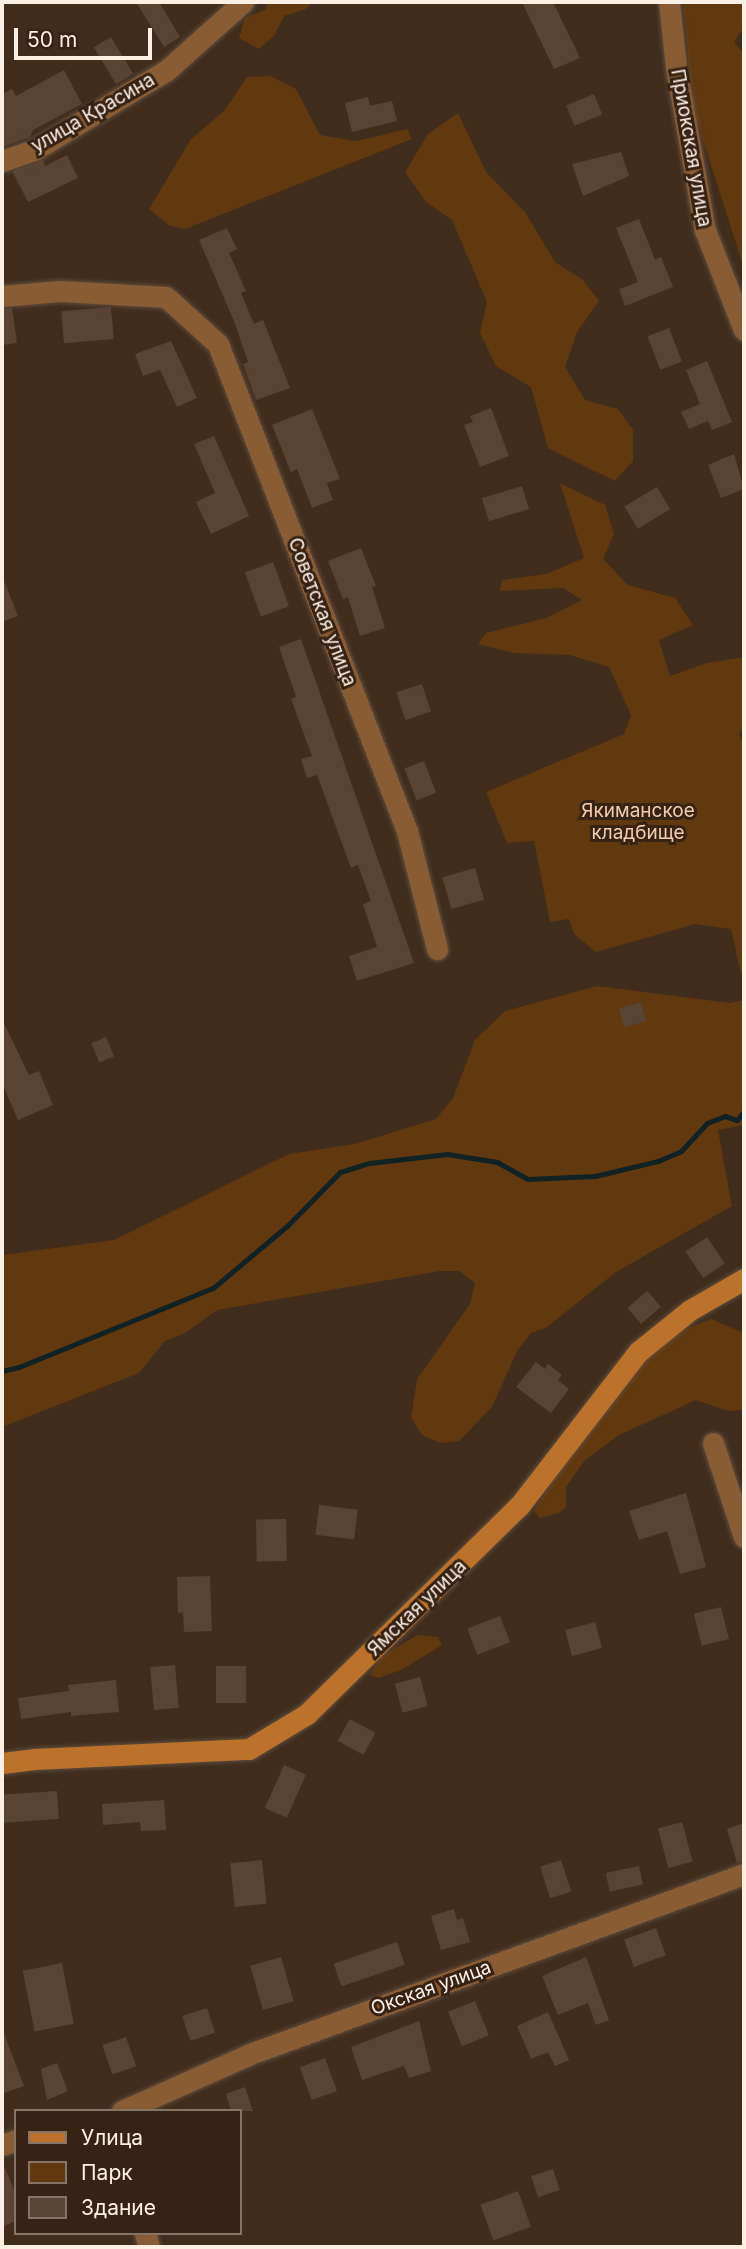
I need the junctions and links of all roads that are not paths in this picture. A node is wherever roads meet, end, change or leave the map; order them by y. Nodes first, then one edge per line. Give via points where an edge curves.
1 (243, 2) edge
2 (669, 2) edge
3 (2, 161) edge
4 (2, 296) edge
5 (744, 330) edge
6 (438, 949) dead end
7 (744, 1279) edge
8 (713, 1443) dead end
9 (744, 1537) edge
10 (2, 1763) edge
11 (744, 1874) edge
12 (126, 2109) edge

1 - 3 street, улица Красина via 167,70 36,149
2 - 5 street, Приокская улица via 705,230
4 - 6 street, Советская улица via 60,291 166,297 218,345 407,831
7 - 10 street, Ямская улица via 690,1310 638,1352 519,1506 307,1714 249,1749
8 - 9 street
11 - 12 street, Окская улица via 250,2054

